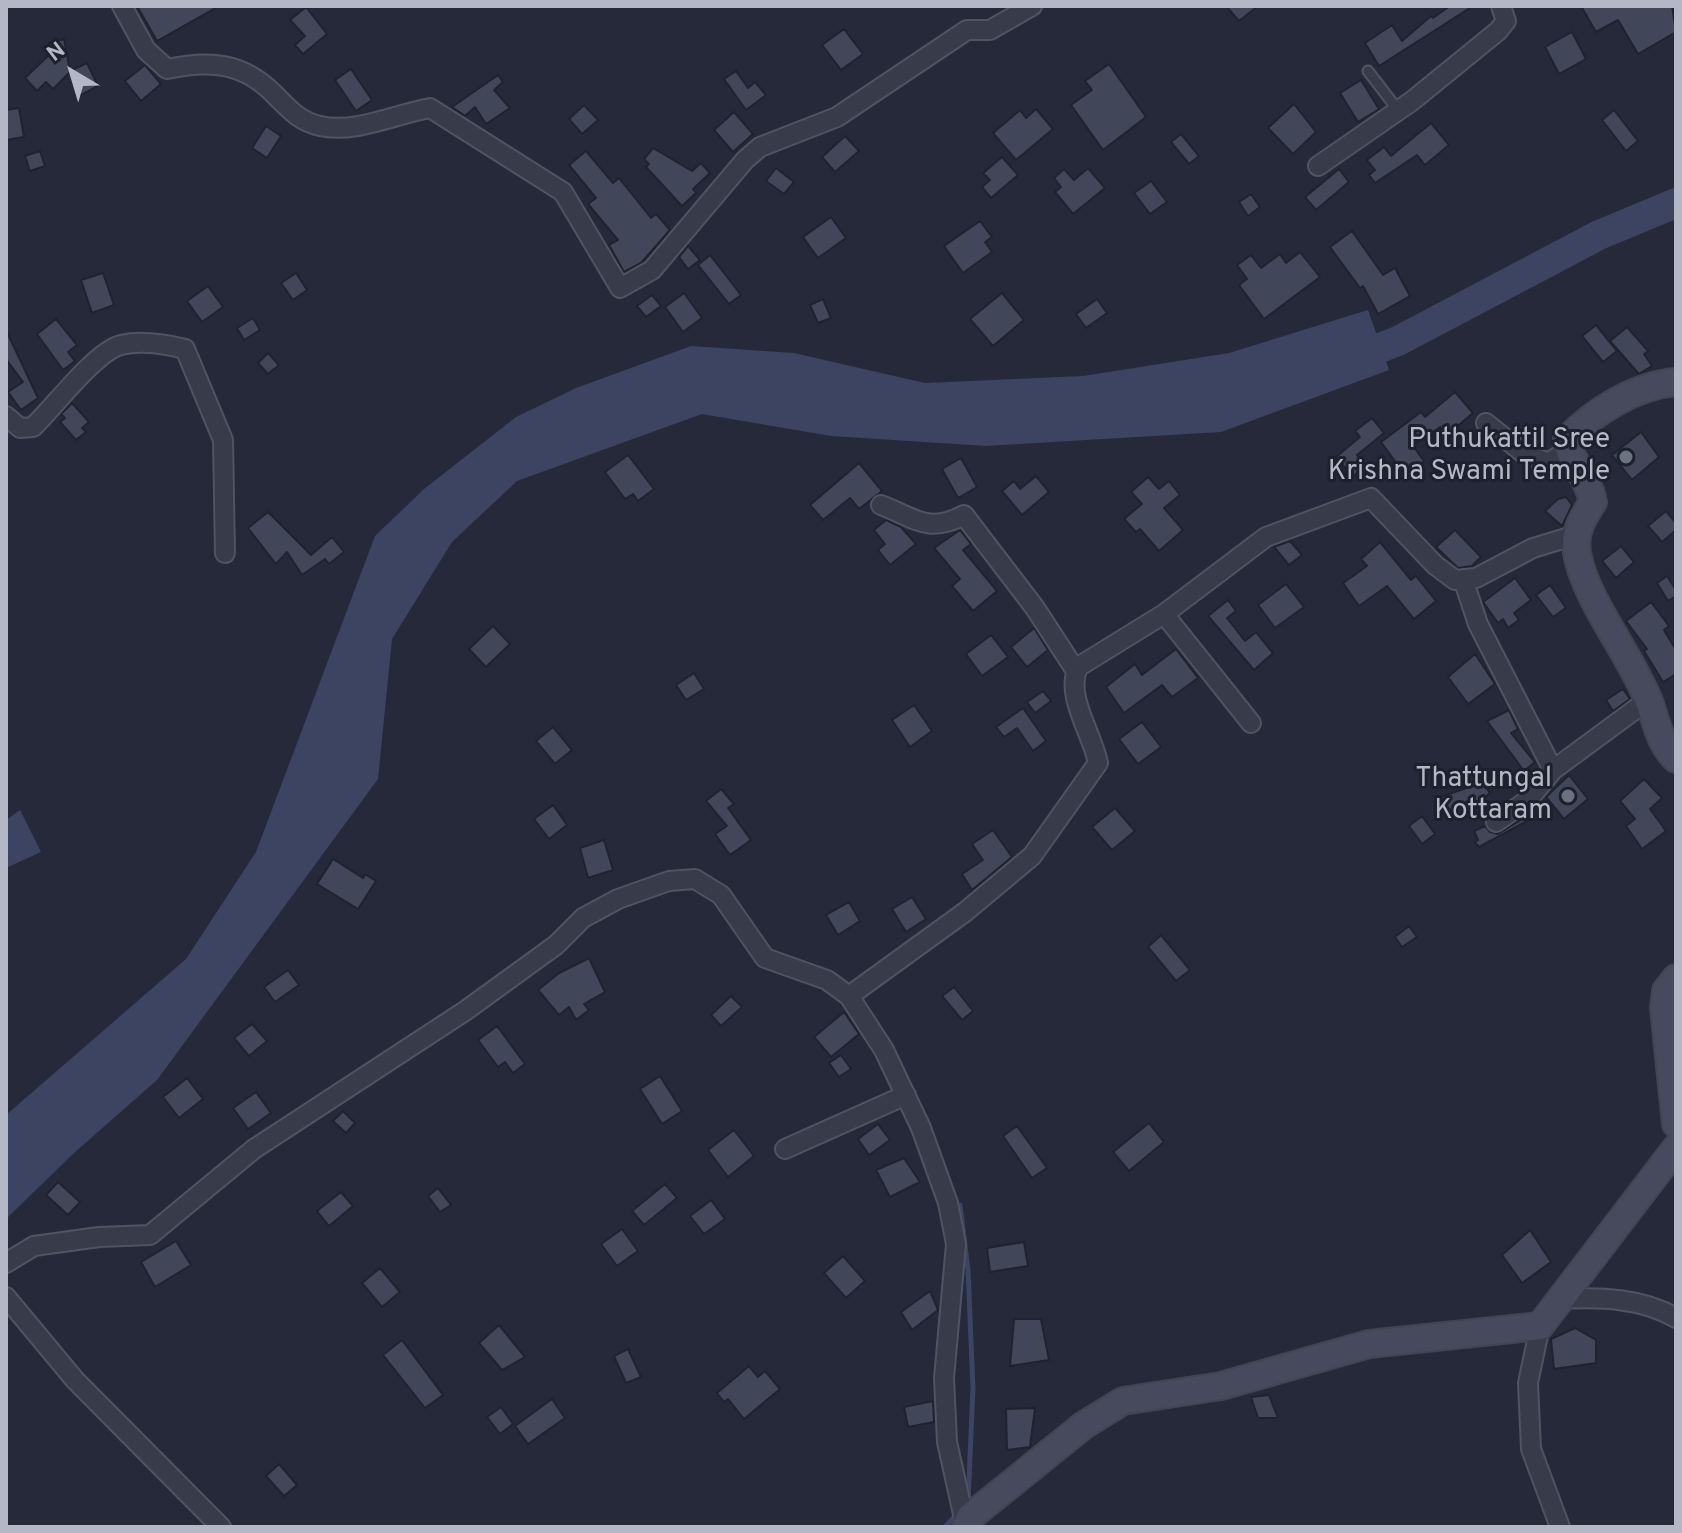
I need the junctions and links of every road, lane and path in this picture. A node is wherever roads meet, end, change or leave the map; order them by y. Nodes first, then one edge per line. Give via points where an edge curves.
1 (122, 6) edge
2 (1032, 6) edge
3 (1501, 6) edge
4 (1368, 71) dead end
5 (1398, 110) junction
6 (1318, 166) dead end
7 (1676, 382) edge
8 (7, 420) edge
9 (1486, 423) dead end
10 (1568, 450) junction
11 (881, 505) dead end
12 (1576, 535) junction
13 (225, 553) dead end
14 (1463, 579) junction
15 (1164, 614) junction
16 (1076, 671) junction
17 (1648, 700) junction
18 (1251, 723) dead end
19 (1676, 759) edge
20 (1553, 770) junction
21 (1496, 822) dead end
22 (1676, 978) edge
23 (849, 996) junction
24 (906, 1095) junction
25 (1676, 1124) edge
26 (1676, 1148) edge
27 (785, 1149) dead end
28 (6, 1263) edge
29 (6, 1297) edge
30 (1562, 1299) junction
31 (1676, 1318) edge
32 (1540, 1326) junction
33 (966, 1517) edge
34 (221, 1527) edge
35 (1560, 1527) edge

1 - 2 street via 146,50 167,69 231,65 252,74 297,118 323,127 373,123 430,108 563,192 620,288 652,270 760,147 837,117 967,30 990,30
3 - 5 street via 1506,21 1498,31
4 - 5 lane
5 - 6 street
7 - 10 main road via 1653,384 1603,411 1567,440
8 - 13 street via 20,428 33,427 119,345 185,349 223,440
9 - 10 street via 1522,452 1548,463
10 - 12 main road via 1591,484 1593,502
11 - 16 street via 923,526 964,515
12 - 14 street
12 - 17 main road via 1582,573
14 - 15 street via 1455,580 1435,565 1371,498 1266,537
14 - 20 street via 1478,624
15 - 16 street
15 - 18 street
16 - 23 street via 1077,702 1094,739 1098,763 1081,788 1032,856
17 - 19 main road via 1663,746
17 - 20 street
20 - 21 street via 1528,800
22 - 25 main road via 1666,991 1664,1008
23 - 24 street
23 - 28 street via 827,980 765,958 721,895 695,879 669,881 583,918 556,945 465,1011 254,1149 150,1235 34,1246
24 - 27 street
24 - 33 street via 948,1203 956,1244 944,1378 947,1442
26 - 30 main road
29 - 34 street via 75,1380
30 - 31 street via 1629,1302
30 - 32 main road
32 - 33 main road via 1369,1344 1221,1386 1123,1401
32 - 35 street via 1528,1383 1531,1449

